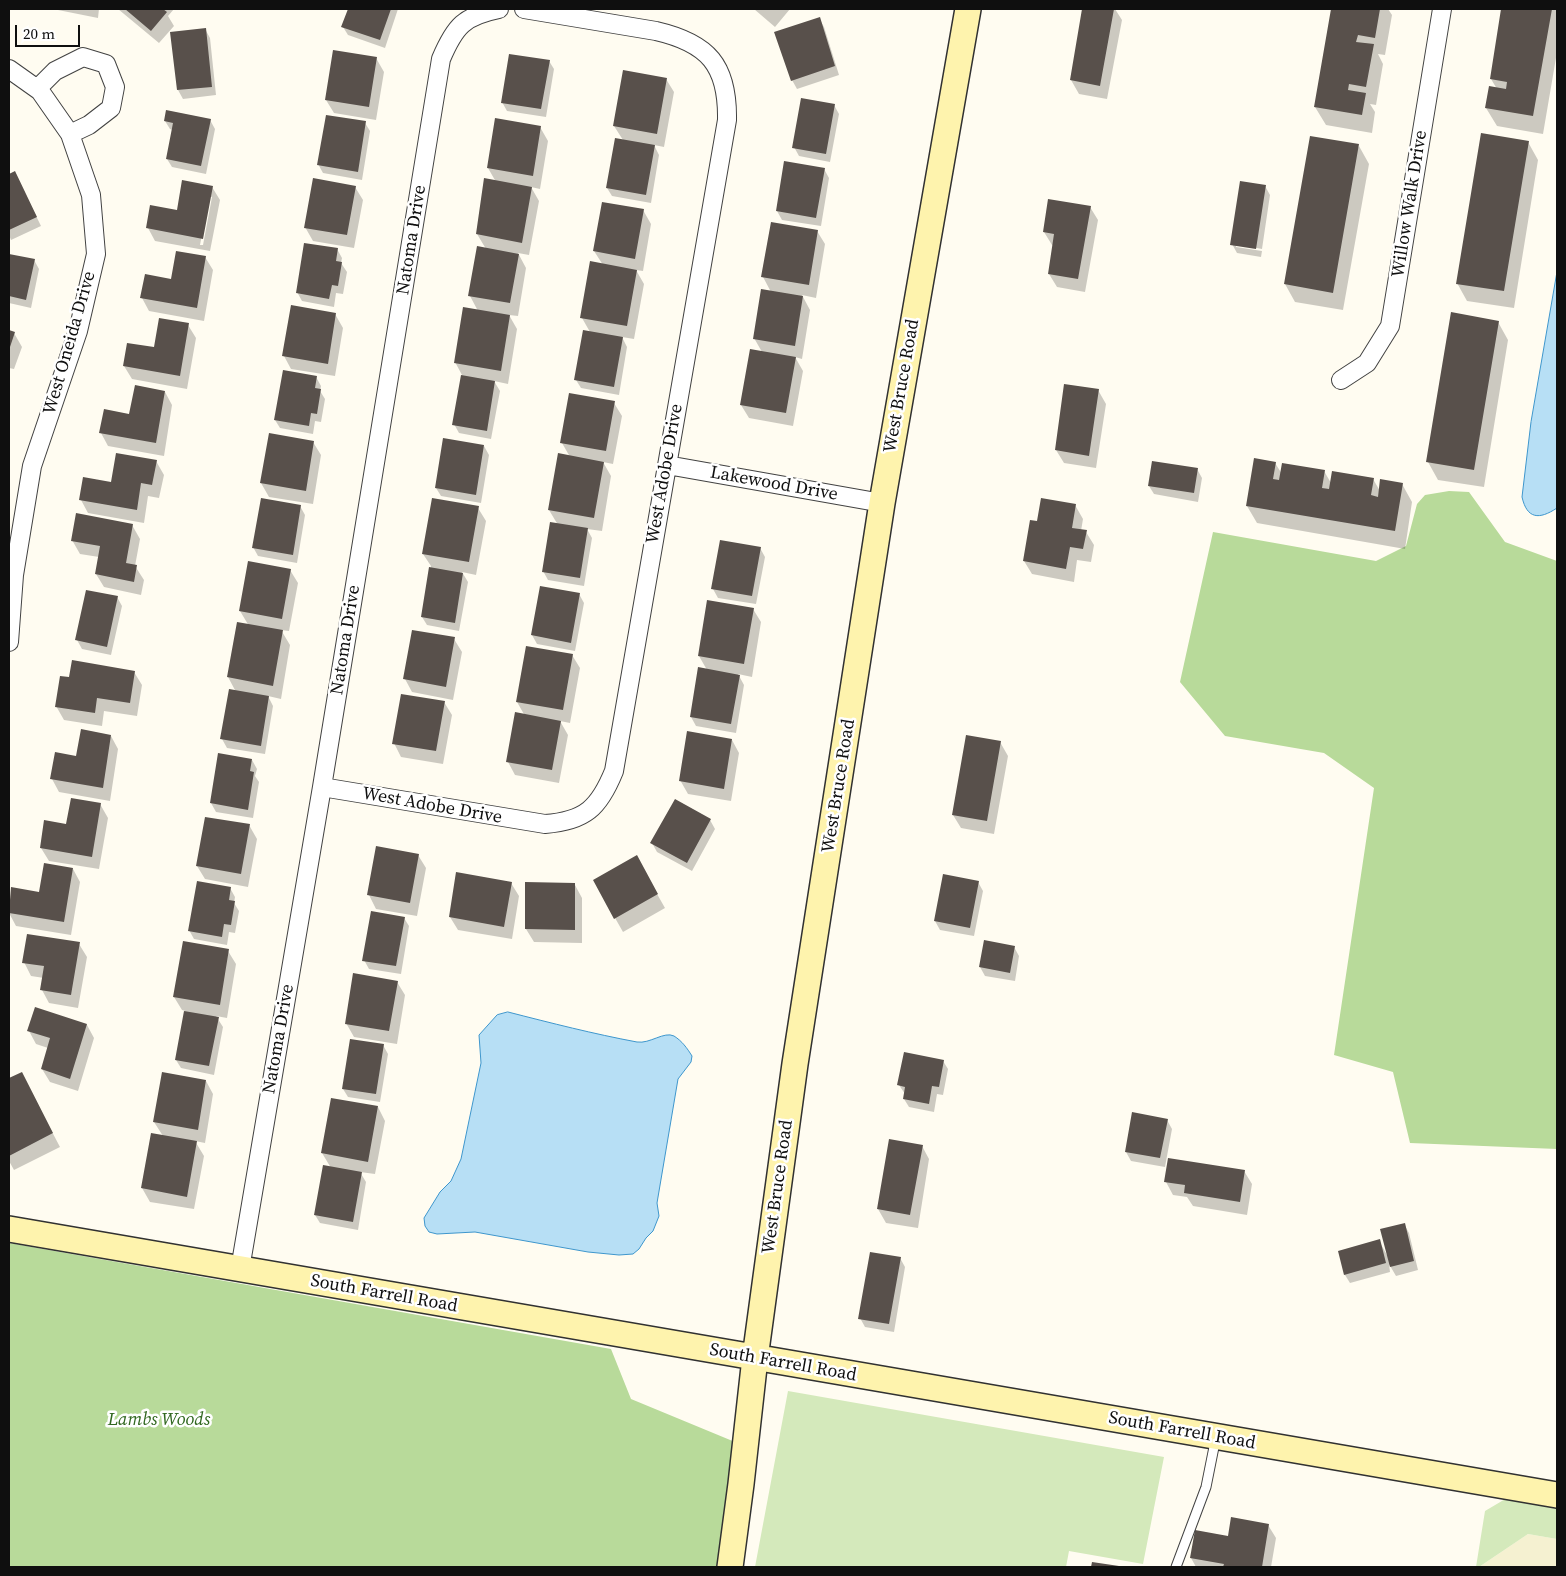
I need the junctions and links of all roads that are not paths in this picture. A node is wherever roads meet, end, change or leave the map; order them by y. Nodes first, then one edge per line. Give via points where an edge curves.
1 (499, 9) edge
2 (524, 9) edge
3 (968, 9) edge
4 (1442, 9) edge
5 (9, 69) edge
6 (36, 88) junction
7 (70, 134) junction
8 (1341, 380) dead end
9 (667, 465) junction
10 (882, 503) junction
11 (9, 642) edge
12 (322, 787) junction
13 (9, 1229) edge
14 (240, 1269) junction
15 (755, 1358) junction
16 (1216, 1437) junction
17 (1557, 1495) edge
18 (730, 1567) edge
19 (1176, 1567) edge

1 - 12 street, Natoma Drive via 468,18 448,43 442,59
2 - 9 street, West Adobe Drive via 675,35 704,50 716,65 723,84 727,120
3 - 10 street, West Bruce Road
4 - 8 street, Willow Walk Drive via 1390,326 1368,363
5 - 6 street, West Oneida Drive
6 - 7 street, West Oneida Drive
6 - 7 street via 55,71 83,57 106,64 115,87 111,108 89,125
7 - 11 street, West Oneida Drive via 91,195 96,254 78,331 32,466 14,574
9 - 10 street, Lakewood Drive
9 - 12 street, West Adobe Drive via 614,771 597,804 566,822 545,824
10 - 15 street, West Bruce Road via 795,1064
12 - 14 street, Natoma Drive
13 - 14 street, South Farrell Road
14 - 15 street, South Farrell Road
15 - 16 street, South Farrell Road
15 - 18 street, West Bruce Road
16 - 17 street, South Farrell Road
16 - 19 lane via 1206,1487

